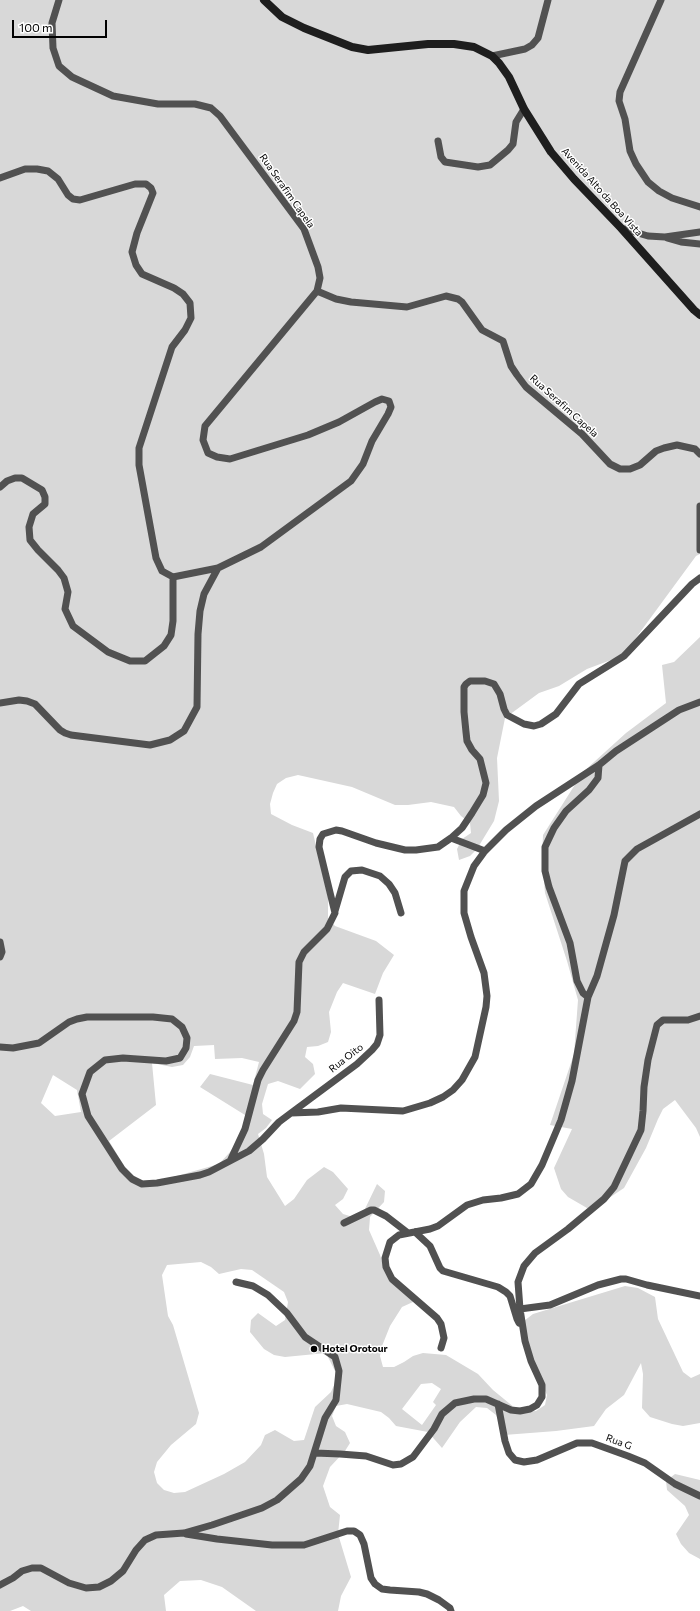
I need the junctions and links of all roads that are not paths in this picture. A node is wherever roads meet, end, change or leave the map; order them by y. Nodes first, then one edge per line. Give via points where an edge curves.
1 (59, 0) edge
2 (264, 0) edge
3 (548, 0) edge
4 (661, 0) edge
5 (492, 56) junction
6 (524, 109) junction
7 (438, 141) dead end
8 (0, 178) edge
9 (700, 207) edge
10 (621, 228) junction
11 (700, 232) edge
12 (665, 237) junction
13 (700, 244) edge
14 (317, 291) junction
15 (700, 314) edge
16 (700, 454) edge
17 (0, 487) edge
18 (700, 506) edge
19 (700, 550) edge
20 (218, 568) junction
21 (173, 577) junction
22 (700, 578) edge
23 (700, 702) edge
24 (0, 703) edge
25 (599, 765) junction
26 (700, 814) edge
27 (451, 838) junction
28 (485, 850) junction
29 (335, 913) junction
30 (401, 913) dead end
31 (0, 942) edge
32 (0, 957) edge
33 (588, 997) junction
34 (379, 1000) dead end
35 (700, 1016) edge
36 (0, 1047) edge
37 (291, 1113) junction
38 (231, 1159) junction
39 (344, 1223) dead end
40 (412, 1232) junction
41 (236, 1282) dead end
42 (700, 1296) edge
43 (520, 1309) junction
44 (522, 1326) junction
45 (441, 1348) dead end
46 (498, 1404) junction
47 (315, 1453) junction
48 (700, 1496) edge
49 (184, 1533) junction
50 (0, 1585) edge
51 (451, 1611) edge

1 - 14 street, Rua Serafim Capela via 52,23 53,48 59,66 72,77 113,96 158,104 196,104 211,108 220,116 304,229 318,267 320,278
2 - 5 street, Avenida Alto da Boa Vista via 282,17 352,47 368,50 454,44 474,47
3 - 5 street via 538,38 532,45 525,49
4 - 9 street via 620,92 619,101 630,151 648,182 672,198
5 - 6 street, Avenida Alto da Boa Vista via 509,77
6 - 7 street via 516,122 513,144 485,167 445,162 441,157
6 - 10 street, Avenida Alto da Boa Vista via 551,152
8 - 21 street via 25,169 48,171 58,179 68,195 80,200 136,184 146,184 152,188 153,193 132,252 142,274 183,294 190,303 191,318 172,347 139,448 139,465 156,558 162,571
10 - 12 street via 648,236
10 - 15 street, Avenida Alto da Boa Vista
11 - 12 street
12 - 13 street
14 - 16 street, Rua Serafim Capela via 351,302 407,307 446,296 458,299 482,330 503,341 511,366 526,387 582,434 610,464 620,469 630,469 640,465 656,452 677,445 696,449
14 - 20 street via 205,426 203,440 208,453 230,459 308,435 382,399 389,401 388,414 372,441 363,464 351,481 261,546
17 - 21 street via 7,481 22,478 42,490 45,504 33,514 28,526 30,540 64,578 68,592 65,609 73,626 108,652 130,661 145,662 164,646 171,635 173,621
18 - 19 street
20 - 21 street
20 - 24 street via 204,594 200,612 197,707 184,731 170,740 150,745 65,734 35,704 27,700
22 - 27 street via 624,656 579,684 556,714 541,724 534,726 512,719 505,712 494,684 470,681 464,687 467,741 480,760 486,783 483,795 472,813
23 - 25 street via 679,710
25 - 28 street via 536,806
25 - 33 street via 598,778 566,811 545,847 545,871 549,887 570,943 577,981
26 - 33 street via 638,849 625,860 614,914
27 - 28 street
27 - 29 street via 438,847 406,850 342,831 323,834 319,847
28 - 37 street via 474,866 464,891 464,913 484,973 487,996 475,1057 462,1080 443,1097 411,1110 341,1108
29 - 30 street via 346,877 352,871 362,870 380,876 389,884 395,893
29 - 38 street via 328,929 304,952 299,962 297,1012 294,1021 261,1075 245,1129
31 - 32 street
33 - 40 street via 572,1081 561,1120 531,1184 518,1194 467,1205 438,1226
34 - 37 street, Rua Oito via 380,1035 377,1044
35 - 43 street via 688,1020 663,1020 657,1026 648,1060 641,1130 614,1187 604,1200 535,1253 524,1266 518,1282
36 - 38 street, Rua Oito via 13,1048 39,1043 69,1022 87,1017 172,1019 182,1027 187,1038 186,1048 180,1058 166,1061 123,1058 105,1060 90,1072 82,1094 88,1116 122,1169 142,1184 200,1176
37 - 38 street, Rua Oito via 254,1147
39 - 40 street via 374,1210
40 - 44 street via 430,1246 443,1270 498,1287 506,1292
40 - 45 street via 399,1235 390,1242 384,1258 386,1267 392,1279 437,1318 444,1338
41 - 47 street via 253,1286 268,1295 287,1313 305,1337 335,1357 339,1371 336,1400 326,1418
42 - 43 street via 621,1279 598,1285 550,1305
43 - 44 street
44 - 46 street via 531,1361 542,1385 542,1397 537,1405 530,1409 511,1410
46 - 47 street via 486,1399 455,1403 442,1414 413,1457 401,1464 393,1465 366,1456
46 - 48 street, Rua G via 505,1441 509,1453 515,1460 538,1460 577,1443 592,1443 645,1463 675,1484
47 - 49 street via 301,1479 276,1500 226,1521
49 - 50 street via 156,1535 145,1540 124,1571 99,1587 86,1588 75,1585 41,1568 22,1571
49 - 51 street via 272,1545 304,1545 354,1531 360,1535 364,1544 371,1578 375,1584 386,1590 427,1594 439,1600

